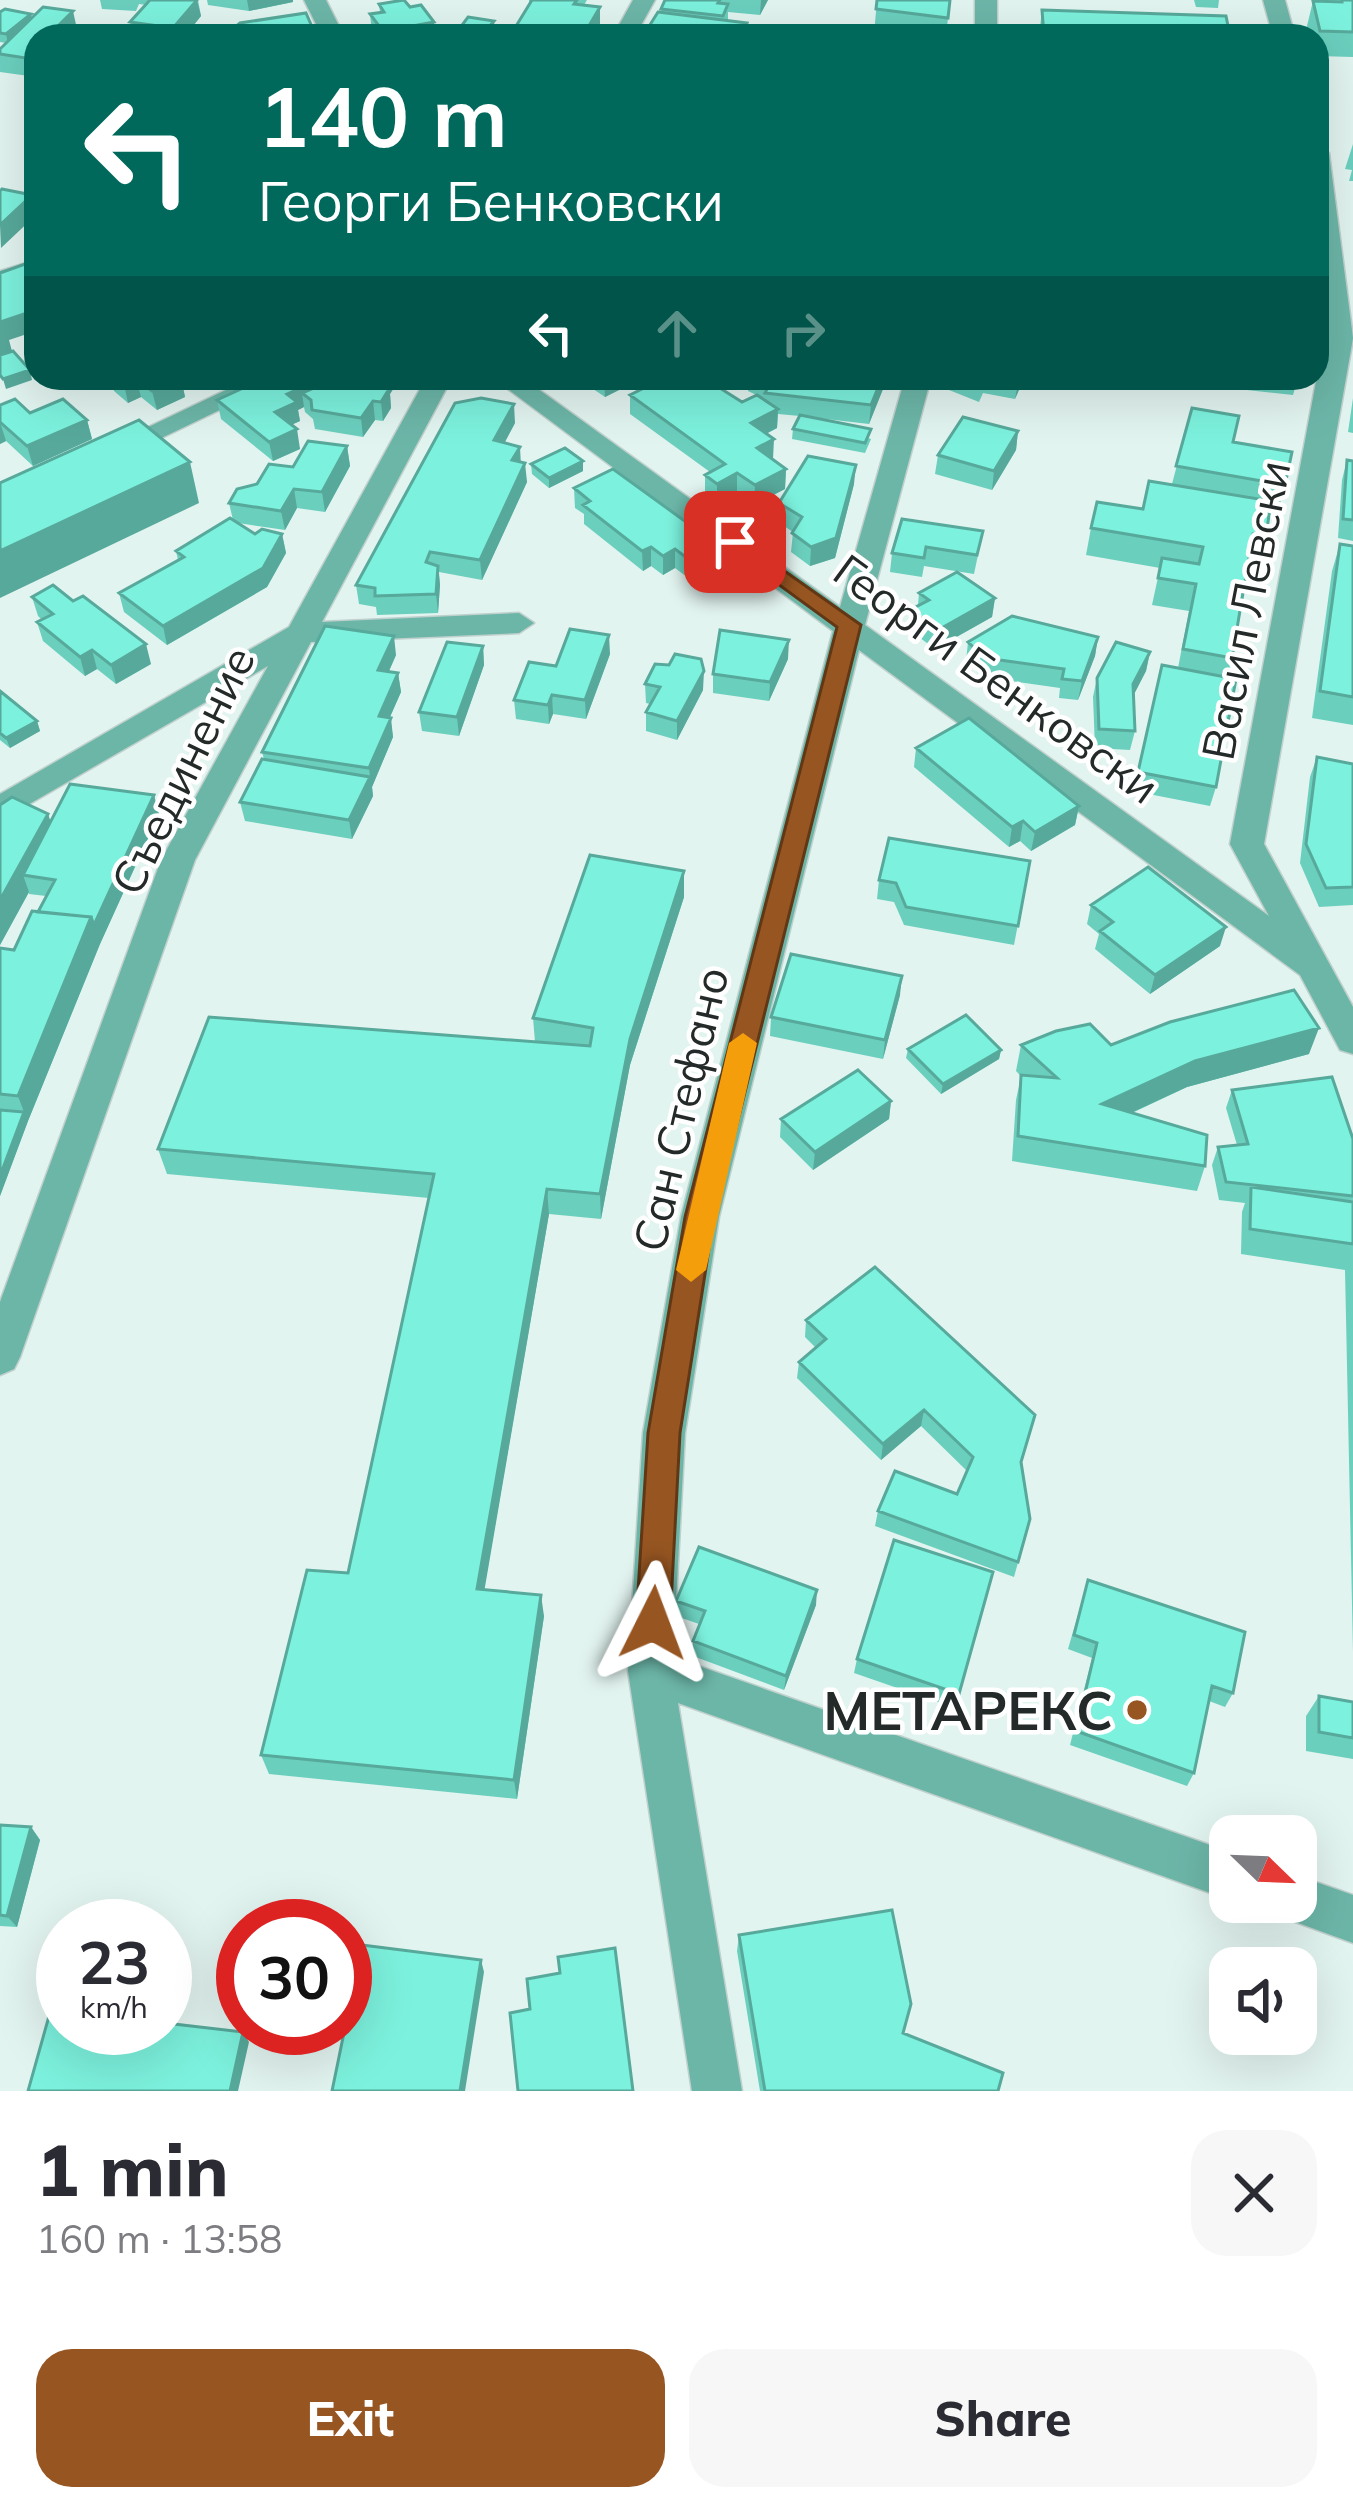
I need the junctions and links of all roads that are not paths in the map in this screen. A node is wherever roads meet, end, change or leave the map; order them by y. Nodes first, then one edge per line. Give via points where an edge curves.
1 (1329, 247) edge
2 (1345, 332) edge
3 (247, 390) edge
4 (433, 390) edge
5 (523, 390) edge
6 (915, 390) edge
7 (84, 464) edge
8 (519, 623) dead end
9 (849, 625) junction
10 (302, 633) junction
11 (0, 809) edge
12 (1317, 969) junction
13 (1353, 1040) edge
14 (0, 1357) edge
15 (650, 1671) junction
16 (1209, 1869) edge
17 (1317, 1906) edge
18 (1353, 1919) edge
19 (717, 2091) edge

1 - 2 street, Васил Левски
2 - 12 street, Васил Левски via 1247,844
3 - 7 street
4 - 10 street, Съединение
5 - 9 street, Георги Бенковски
6 - 9 street, Сан Стефано
8 - 10 street
9 - 12 street, Георги Бенковски
9 - 15 street, Сан Стефано via 700,1217 664,1433
10 - 11 street
10 - 14 street, Съединение via 178,860
12 - 13 street, Васил Левски
15 - 16 street
15 - 19 street, Сан Стефано
17 - 18 street

